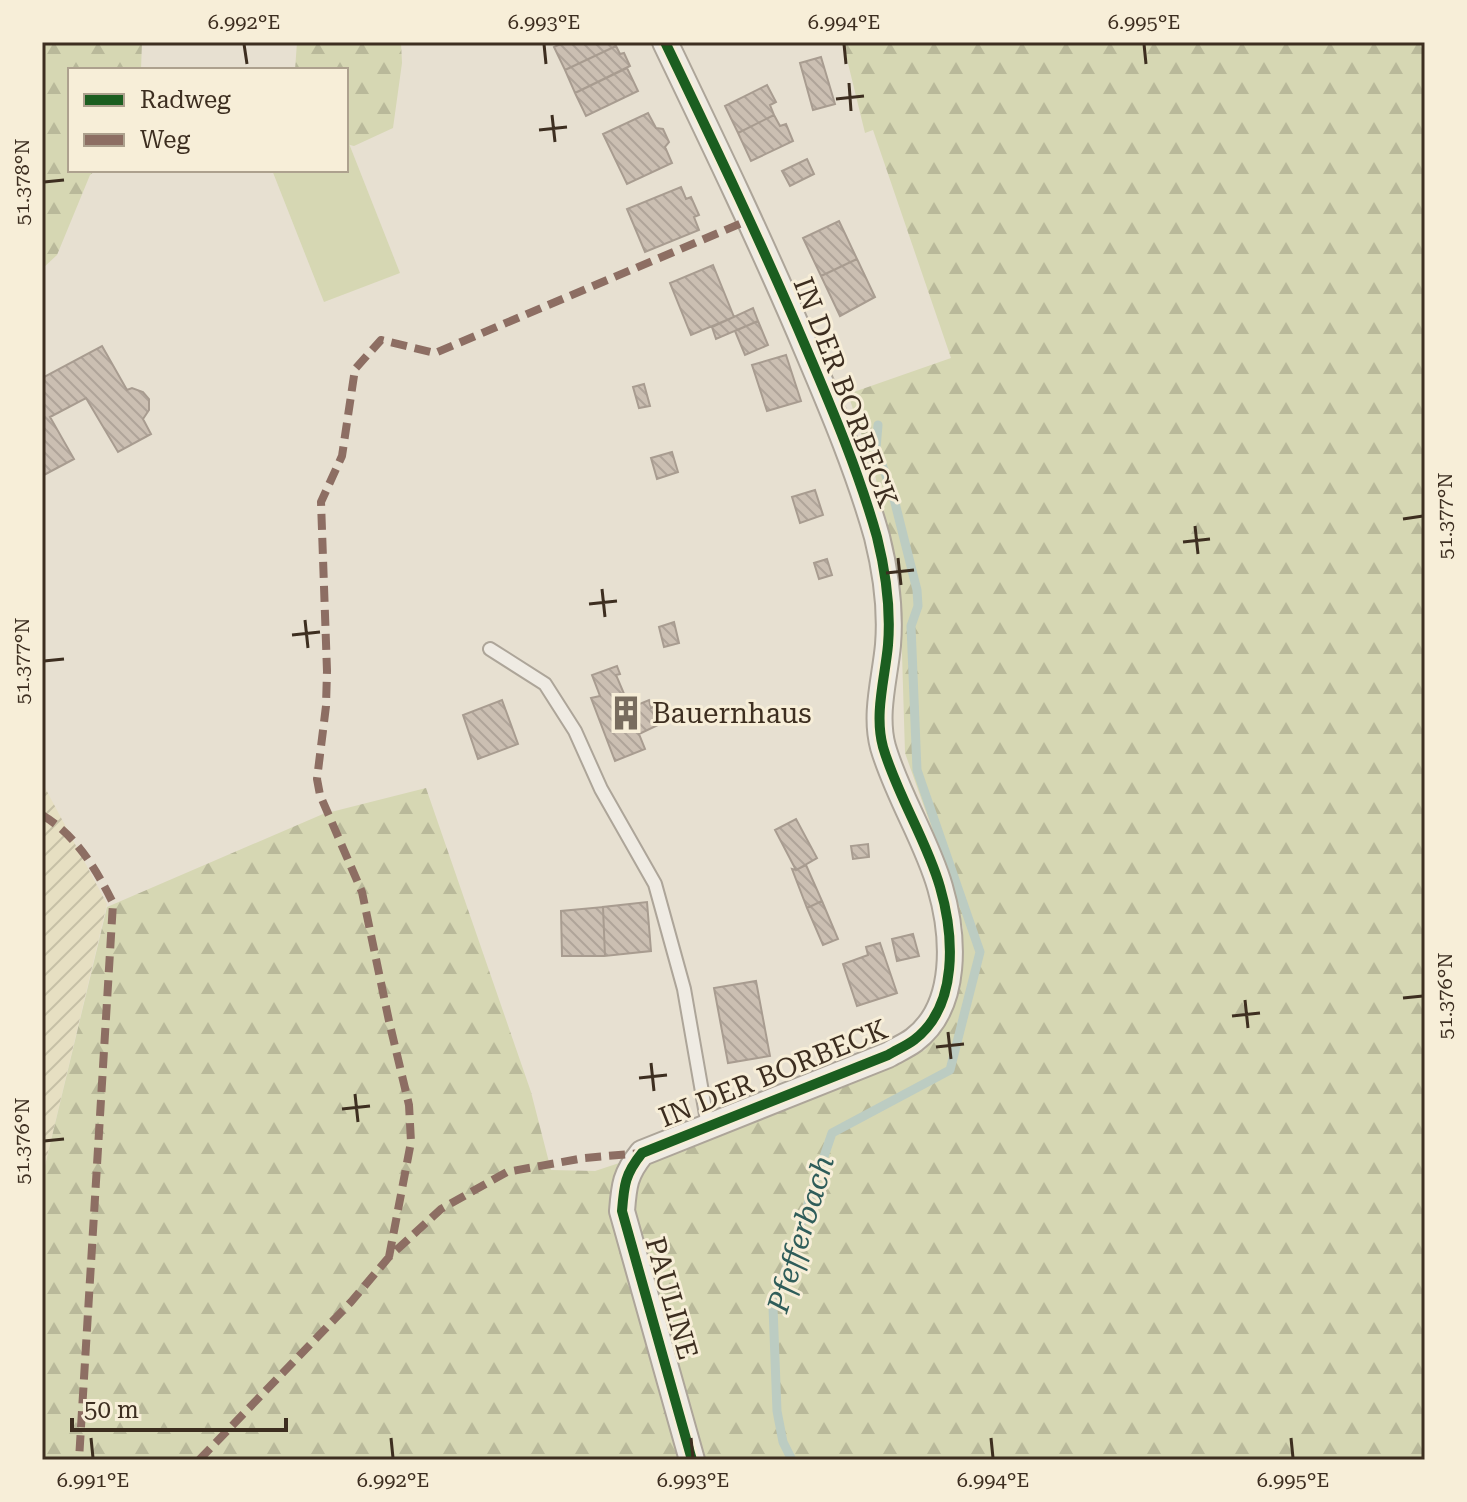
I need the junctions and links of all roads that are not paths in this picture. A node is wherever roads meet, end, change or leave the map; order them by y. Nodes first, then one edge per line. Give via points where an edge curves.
1 (665, 42) edge
2 (490, 649) dead end
3 (708, 1126) junction
4 (642, 1153) joint
5 (692, 1460) edge

1 - 3 street, IN DER BORBECK via 791,311 843,434 876,537 890,612 880,704 883,745 940,886 949,949 945,994 934,1018 915,1039 888,1055
2 - 3 lane, IN DER BORBECK via 545,684 655,884 684,989
3 - 4 street, IN DER BORBECK
4 - 5 street, PAULINE via 629,1169 622,1211

